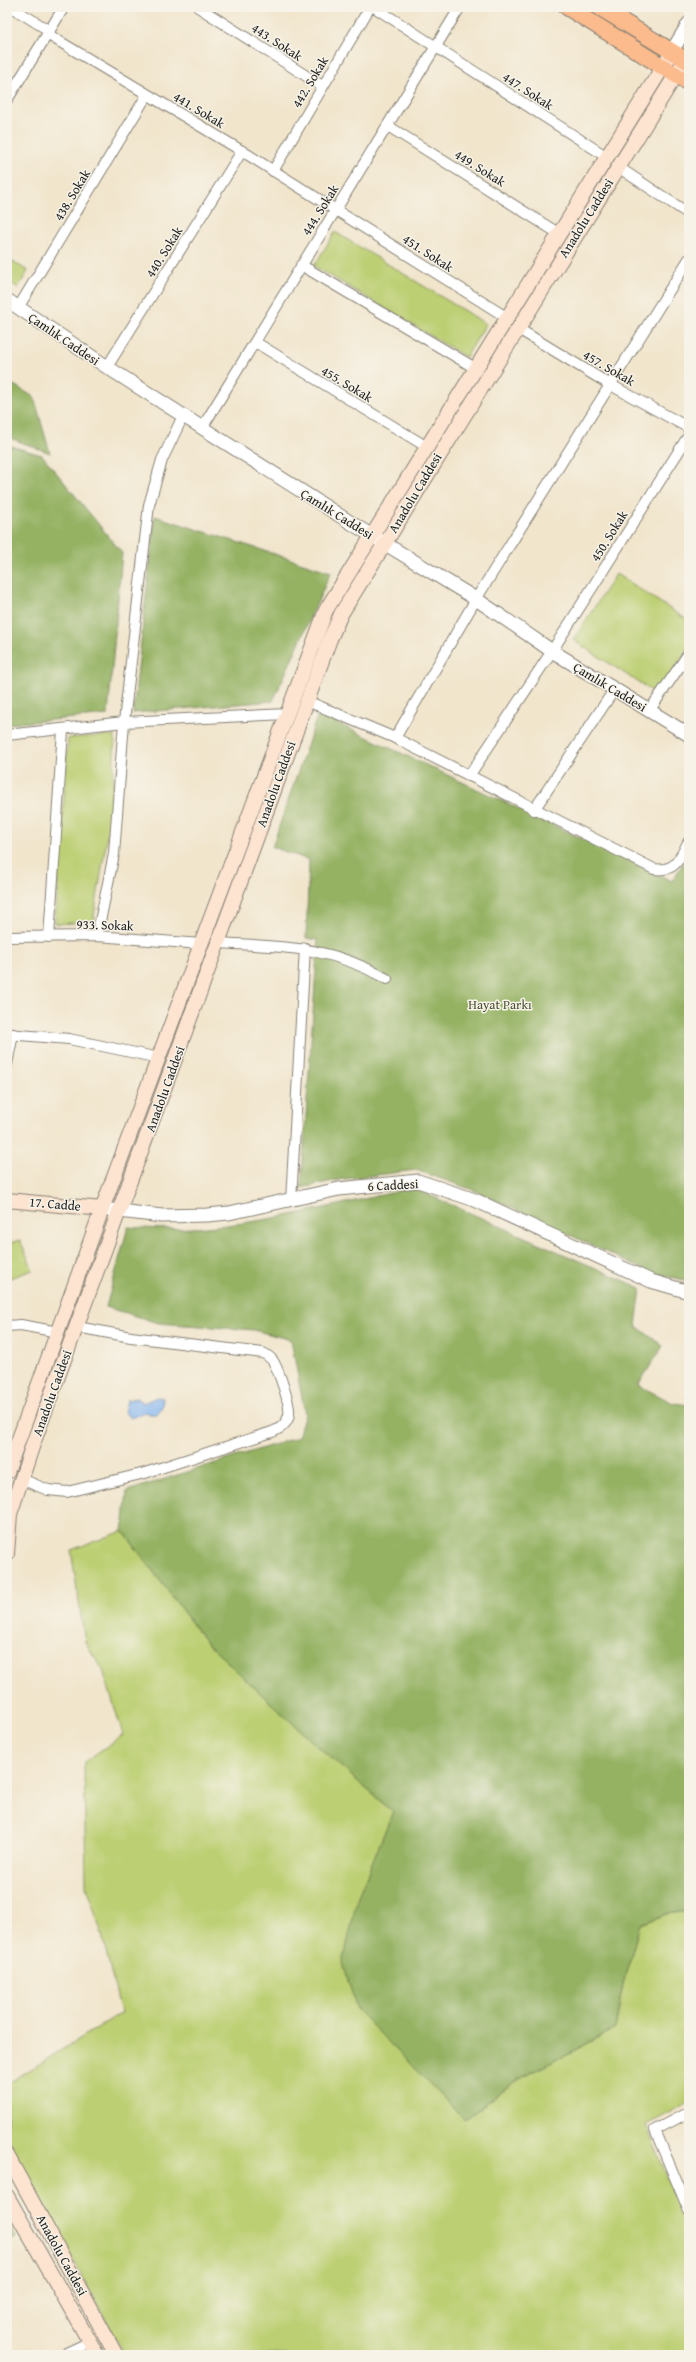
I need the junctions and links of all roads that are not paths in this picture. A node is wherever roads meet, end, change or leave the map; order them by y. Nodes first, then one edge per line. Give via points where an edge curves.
1 (11, 7) edge
2 (64, 7) edge
3 (198, 7) edge
4 (370, 7) edge
5 (374, 7) edge
6 (460, 7) edge
7 (567, 7) edge
8 (599, 7) edge
9 (689, 23) edge
10 (49, 32) junction
11 (436, 47) junction
12 (684, 57) edge
13 (676, 75) edge
14 (322, 86) junction
15 (148, 95) junction
16 (7, 100) edge
17 (388, 126) junction
18 (242, 151) junction
19 (607, 157) junction
20 (618, 167) junction
21 (273, 171) junction
22 (336, 210) junction
23 (689, 214) edge
24 (558, 233) junction
25 (689, 259) edge
26 (301, 265) junction
27 (7, 300) edge
28 (18, 308) junction
29 (506, 317) junction
30 (517, 328) junction
31 (255, 342) junction
32 (107, 367) junction
33 (475, 368) junction
34 (609, 384) junction
35 (183, 416) junction
36 (202, 428) junction
37 (689, 428) edge
38 (689, 434) edge
39 (427, 447) junction
40 (372, 536) junction
41 (384, 544) junction
42 (476, 598) junction
43 (552, 652) junction
44 (689, 653) edge
45 (614, 690) junction
46 (307, 701) junction
47 (649, 711) junction
48 (287, 714) junction
49 (124, 722) junction
50 (63, 730) junction
51 (7, 735) edge
52 (689, 735) edge
53 (395, 738) junction
54 (468, 776) junction
55 (534, 810) junction
56 (689, 841) edge
57 (97, 936) junction
58 (7, 937) edge
59 (49, 937) junction
60 (218, 943) junction
61 (201, 944) junction
62 (305, 948) junction
63 (387, 979) dead end
64 (10, 1034) edge
65 (159, 1058) junction
66 (7, 1064) edge
67 (7, 1200) edge
68 (291, 1200) junction
69 (102, 1209) junction
70 (120, 1211) junction
71 (689, 1292) edge
72 (7, 1326) edge
73 (77, 1327) junction
74 (58, 1332) junction
75 (7, 1472) edge
76 (21, 1479) junction
77 (7, 1554) edge
78 (689, 2112) edge
79 (7, 2155) edge
80 (7, 2196) edge
81 (689, 2211) edge
82 (90, 2342) junction
83 (62, 2355) edge
84 (97, 2355) edge
85 (116, 2355) edge

1 - 10 street, 441. Sokak
2 - 10 street
3 - 14 street, 443. Sokak
4 - 14 street, 442. Sokak
5 - 11 street, 447. Sokak
6 - 11 street, 444. Sokak
7 - 13 main road
8 - 12 main road
9 - 12 street
10 - 15 street, 441. Sokak
10 - 16 street
11 - 17 street, 444. Sokak
11 - 19 street, 447. Sokak
12 - 13 main road
13 - 19 main road, Anadolu Caddesi
13 - 20 main road, Anadolu Caddesi
14 - 21 street, 442. Sokak
15 - 18 street, 441. Sokak
15 - 28 street, 438. Sokak
17 - 22 street, 444. Sokak
17 - 24 street, 449. Sokak
18 - 21 street, 441. Sokak
18 - 32 street, 440. Sokak
19 - 24 main road, Anadolu Caddesi
20 - 23 street
20 - 30 main road, Anadolu Caddesi
21 - 22 street, 441. Sokak
22 - 26 street, 444. Sokak
22 - 29 street, 451. Sokak
24 - 29 main road, Anadolu Caddesi
25 - 34 street
26 - 31 street, 444. Sokak
26 - 33 street
27 - 28 street, Çamlık Caddesi
28 - 32 street, Çamlık Caddesi
29 - 33 main road, Anadolu Caddesi
30 - 34 street, 457. Sokak
30 - 41 main road, Anadolu Caddesi
31 - 36 street, 444. Sokak
31 - 39 street, 455. Sokak
32 - 35 street, Çamlık Caddesi
33 - 39 main road, Anadolu Caddesi
34 - 37 street, 457. Sokak
34 - 42 street
35 - 36 street, Çamlık Caddesi
35 - 49 street via 162,460 149,505
36 - 40 street, Çamlık Caddesi
38 - 43 street, 450. Sokak
39 - 40 main road, Anadolu Caddesi
40 - 41 street, Çamlık Caddesi
40 - 48 main road, Anadolu Caddesi via 326,610
41 - 42 street, Çamlık Caddesi
41 - 46 main road, Anadolu Caddesi via 342,614
42 - 43 street, Çamlık Caddesi
42 - 53 street
43 - 45 street, Çamlık Caddesi
43 - 54 street, 450. Sokak
44 - 47 street
45 - 47 street, Çamlık Caddesi
45 - 55 street
46 - 53 street
46 - 60 main road, Anadolu Caddesi
47 - 52 street, Çamlık Caddesi
48 - 49 street
48 - 61 main road, Anadolu Caddesi
49 - 50 street
49 - 57 street via 114,854
50 - 51 street
50 - 59 street
53 - 54 street
54 - 55 street
55 - 56 street via 654,869 665,871 674,866
57 - 59 street, 933. Sokak
57 - 61 street, 933. Sokak
58 - 59 street, 933. Sokak
60 - 62 street
60 - 70 main road, Anadolu Caddesi
61 - 65 main road, Anadolu Caddesi
62 - 63 street via 365,966
62 - 68 street
64 - 65 street via 69,1039
64 - 66 street
65 - 69 main road, Anadolu Caddesi
67 - 69 main road, 17. Cadde
68 - 70 street, 6 Caddesi via 207,1215 162,1216
68 - 71 street, 6 Caddesi via 339,1189 418,1181 475,1200 651,1281
69 - 70 street, 6 Caddesi
69 - 74 main road, Anadolu Caddesi
70 - 73 main road, Anadolu Caddesi
72 - 74 street via 20,1325
73 - 76 main road, Anadolu Caddesi
73 - 76 street via 269,1356 275,1365 289,1408 288,1419 279,1429 250,1440 144,1473 76,1490 52,1491
74 - 75 main road, Anadolu Caddesi
76 - 77 main road, Anadolu Caddesi via 10,1514
78 - 81 street via 655,2130
79 - 85 main road, Anadolu Caddesi
80 - 82 main road, Anadolu Caddesi
82 - 83 street
82 - 84 main road, Anadolu Caddesi

